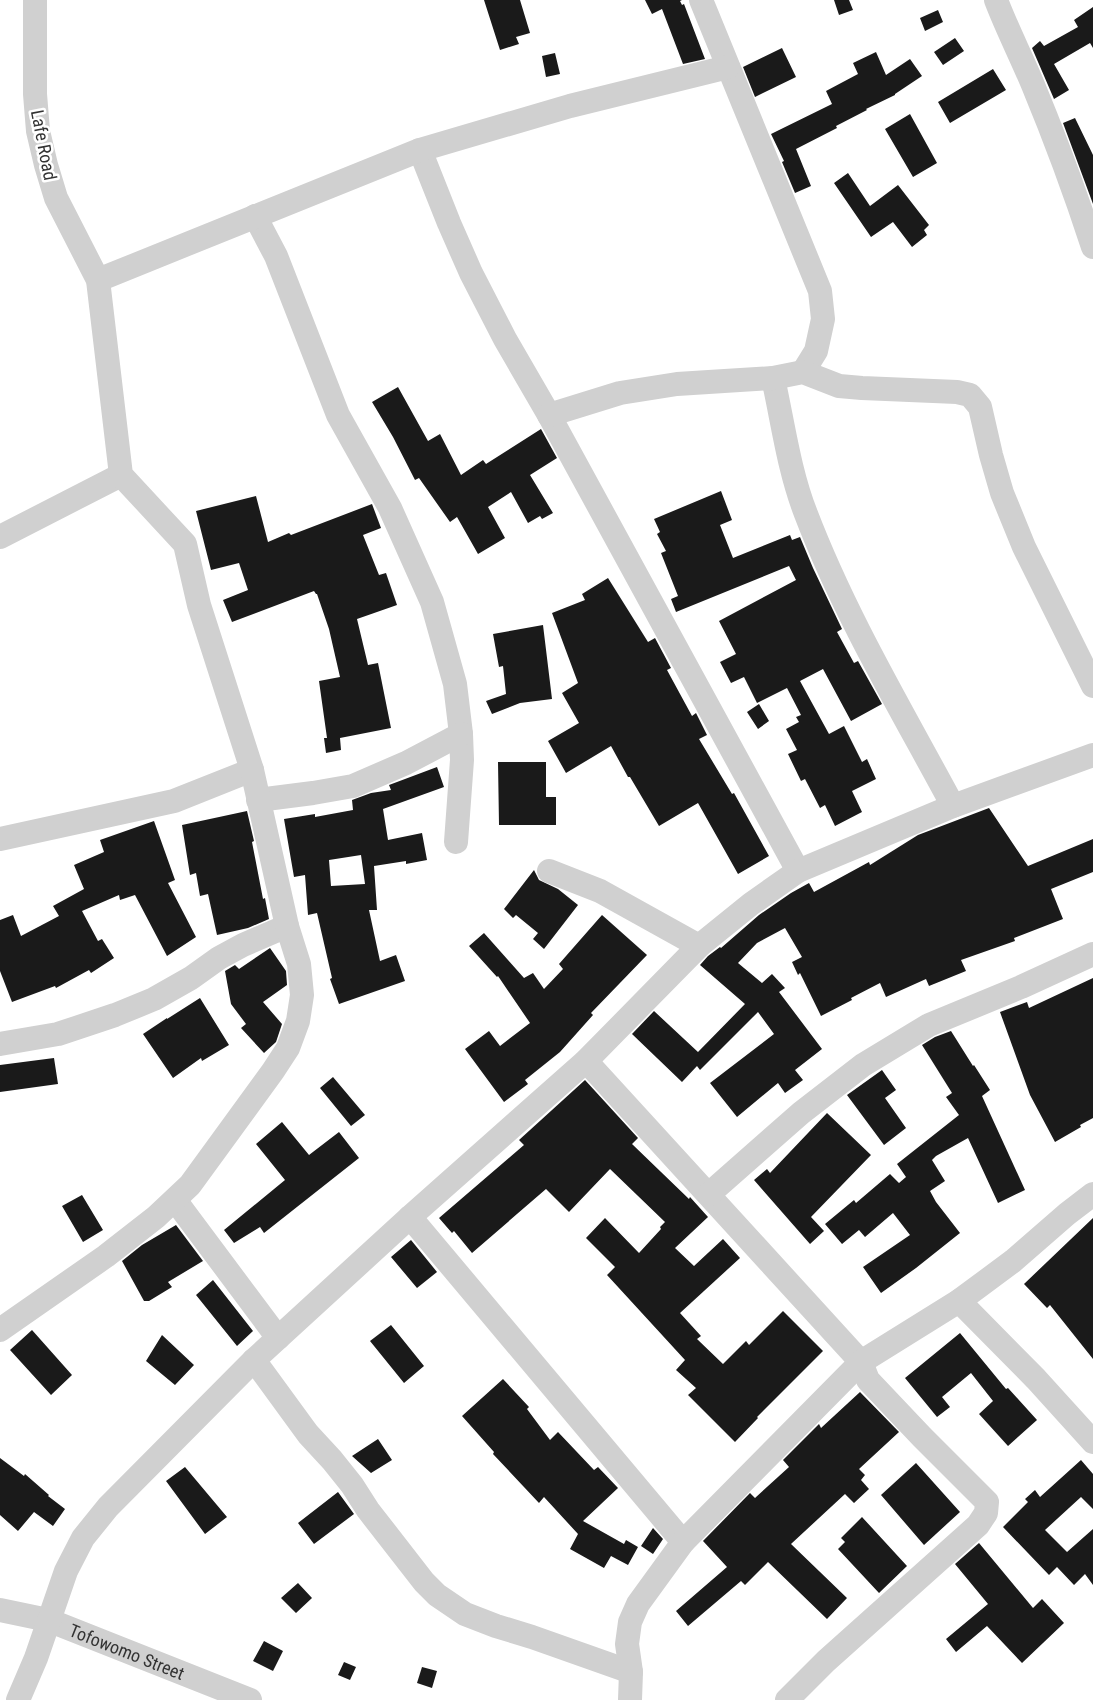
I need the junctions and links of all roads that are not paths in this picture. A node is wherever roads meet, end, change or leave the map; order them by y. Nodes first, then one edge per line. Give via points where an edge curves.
1 (35, 0) edge
2 (701, 0) edge
3 (996, 0) edge
4 (728, 67) junction
5 (420, 150) junction
6 (255, 216) junction
7 (1093, 247) edge
8 (98, 280) junction
9 (803, 372) junction
10 (773, 378) junction
11 (549, 415) junction
12 (121, 475) junction
13 (0, 537) edge
14 (1093, 686) edge
15 (461, 734) junction
16 (1093, 754) edge
17 (252, 770) junction
18 (258, 800) junction
19 (954, 806) junction
20 (0, 839) edge
21 (456, 842) dead end
22 (549, 871) dead end
23 (798, 871) junction
24 (287, 926) junction
25 (699, 946) junction
26 (1093, 954) edge
27 (0, 1044) edge
28 (586, 1061) junction
29 (709, 1194) junction
30 (1093, 1194) edge
31 (175, 1200) junction
32 (410, 1217) junction
33 (959, 1301) junction
34 (0, 1330) edge
35 (278, 1338) junction
36 (254, 1360) junction
37 (861, 1362) junction
38 (1093, 1442) edge
39 (683, 1542) junction
40 (0, 1610) edge
41 (48, 1620) junction
42 (630, 1672) junction
43 (18, 1700) edge
44 (250, 1700) edge
45 (630, 1700) edge
46 (787, 1700) edge

1 - 8 street, Lafe Road via 38,131 56,198
2 - 4 street
3 - 7 street via 1072,184
4 - 5 street via 570,106
4 - 9 street via 820,291 823,319 816,351
5 - 6 street
5 - 11 street via 471,273 504,339
6 - 8 street
6 - 15 street via 276,256 338,415 390,508 432,602 455,684
8 - 12 street
9 - 10 street
9 - 14 street via 839,386 970,394 980,407 990,455 1024,547
10 - 11 street via 677,384 620,393
10 - 19 street via 793,474 806,514 855,624
11 - 23 street
12 - 13 street
12 - 17 street via 185,544 200,604
15 - 18 street via 352,786
15 - 21 street
16 - 19 street
17 - 18 street
17 - 20 street via 174,801
18 - 24 street
19 - 23 street
22 - 25 street via 600,891
23 - 25 street
24 - 27 street via 219,958 154,999 58,1034
24 - 31 street via 298,964 302,995 298,1021 288,1048 190,1185
25 - 28 street
26 - 29 street via 929,1025 863,1065 801,1113
28 - 29 street
28 - 32 street
29 - 37 street
30 - 33 street
31 - 34 street via 106,1256
31 - 35 street
32 - 35 street
32 - 39 street
33 - 37 street
33 - 38 street
35 - 36 street
36 - 41 street via 108,1507 83,1538 66,1571
36 - 42 street via 308,1434 437,1595 465,1614
37 - 39 street
37 - 46 street via 868,1380 987,1502 986,1513 978,1525
39 - 42 street via 638,1604 630,1622
40 - 41 street, Tofowomo Street
41 - 43 street
41 - 44 street, Tofowomo Street
42 - 45 street

